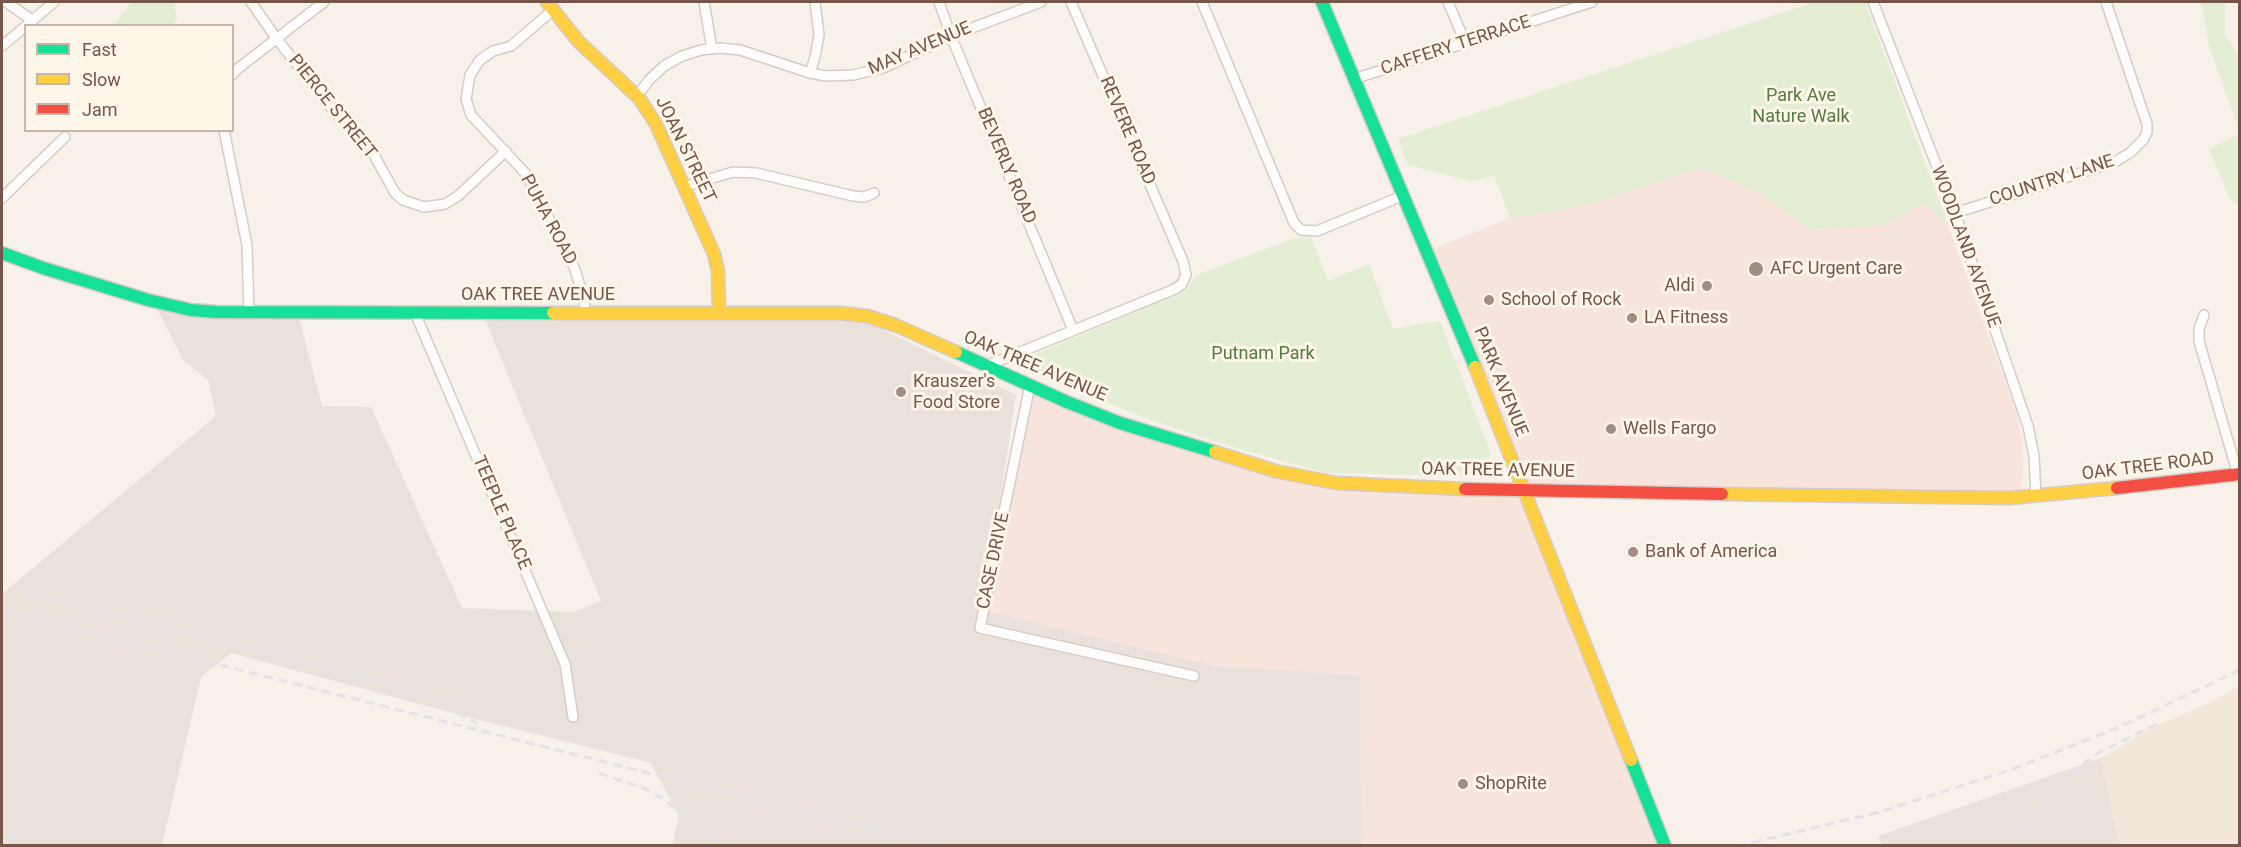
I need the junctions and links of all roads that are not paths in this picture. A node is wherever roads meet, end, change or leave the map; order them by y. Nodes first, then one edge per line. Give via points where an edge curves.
1 (6, 2) edge
2 (54, 2) edge
3 (251, 2) edge
4 (324, 2) edge
5 (704, 2) edge
6 (815, 2) edge
7 (939, 2) edge
8 (1041, 2) edge
9 (1071, 2) edge
10 (1202, 2) edge
11 (1322, 2) edge
12 (1448, 2) edge
13 (1592, 2) edge
14 (1873, 2) edge
15 (2106, 2) edge
16 (550, 5) edge
17 (1573, 5) edge
18 (28, 24) edge
19 (24, 27) edge
20 (951, 36) junction
21 (276, 38) junction
22 (1465, 42) junction
23 (2, 46) edge
24 (712, 49) junction
25 (234, 72) edge
26 (810, 74) junction
27 (1354, 79) junction
28 (637, 96) junction
29 (224, 132) edge
30 (65, 137) dead end
31 (506, 151) junction
32 (683, 187) junction
33 (874, 193) dead end
34 (1402, 196) junction
35 (2, 198) edge
36 (1954, 213) junction
37 (2, 253) edge
38 (249, 313) junction
39 (415, 313) junction
40 (586, 313) junction
41 (719, 313) junction
42 (2204, 315) dead end
43 (1073, 330) junction
44 (986, 366) junction
45 (1030, 385) junction
46 (2239, 474) edge
47 (1523, 491) junction
48 (2060, 495) joint
49 (2036, 497) junction
50 (1194, 676) dead end
51 (573, 717) dead end
52 (1663, 842) edge

1 - 18 street
2 - 18 street
3 - 21 street, PIERCE STREET
4 - 21 street
5 - 24 street
6 - 26 street via 819,35
7 - 20 street, BEVERLY ROAD
8 - 20 street, MAY AVENUE
9 - 43 street, REVERE ROAD via 1186,275 1175,289
10 - 34 street via 1294,223 1301,230 1317,231
11 - 27 street, PARK AVENUE
12 - 22 street
13 - 17 street, CAFFERY TERRACE
14 - 36 street, WOODLAND AVENUE
15 - 36 street, COUNTRY LANE via 2147,124 2143,140 2115,162
16 - 28 street, JOAN STREET via 579,42
16 - 31 street, PUHA ROAD via 512,46 493,51 480,60 470,75 466,99 471,115
17 - 22 street, CAFFERY TERRACE
19 - 23 street
20 - 26 street, MAY AVENUE via 866,73
20 - 43 street, BEVERLY ROAD
21 - 25 street
21 - 31 street, PIERCE STREET via 338,115 369,146 395,193 403,200 424,207 445,204
22 - 27 street, CAFFERY TERRACE
24 - 26 street, MAY AVENUE via 740,50
24 - 28 street, MAY AVENUE via 673,61 649,80
27 - 34 street, PARK AVENUE
28 - 32 street, JOAN STREET via 656,124
29 - 38 street via 247,245
30 - 35 street
31 - 40 street, PUHA ROAD via 526,174 563,245
32 - 33 street via 733,171 853,196
32 - 41 street, JOAN STREET via 714,254
34 - 47 street, PARK AVENUE via 1442,285
36 - 49 street, WOODLAND AVENUE via 2028,426
37 - 38 street, OAK TREE AVENUE via 169,306
38 - 39 street, OAK TREE AVENUE
39 - 40 street, OAK TREE AVENUE
39 - 51 street, TEEPLE PLACE via 565,664
40 - 41 street, OAK TREE AVENUE
41 - 44 street, OAK TREE AVENUE via 867,316
42 - 46 street via 2199,341
43 - 44 street
44 - 45 street, OAK TREE AVENUE
45 - 47 street, OAK TREE AVENUE via 1145,432 1308,478 1368,485
45 - 50 street, CASE DRIVE via 980,628
46 - 48 street, OAK TREE ROAD
47 - 49 street, OAK TREE AVENUE
47 - 52 street, PARK AVENUE
48 - 49 street, OAK TREE AVENUE

